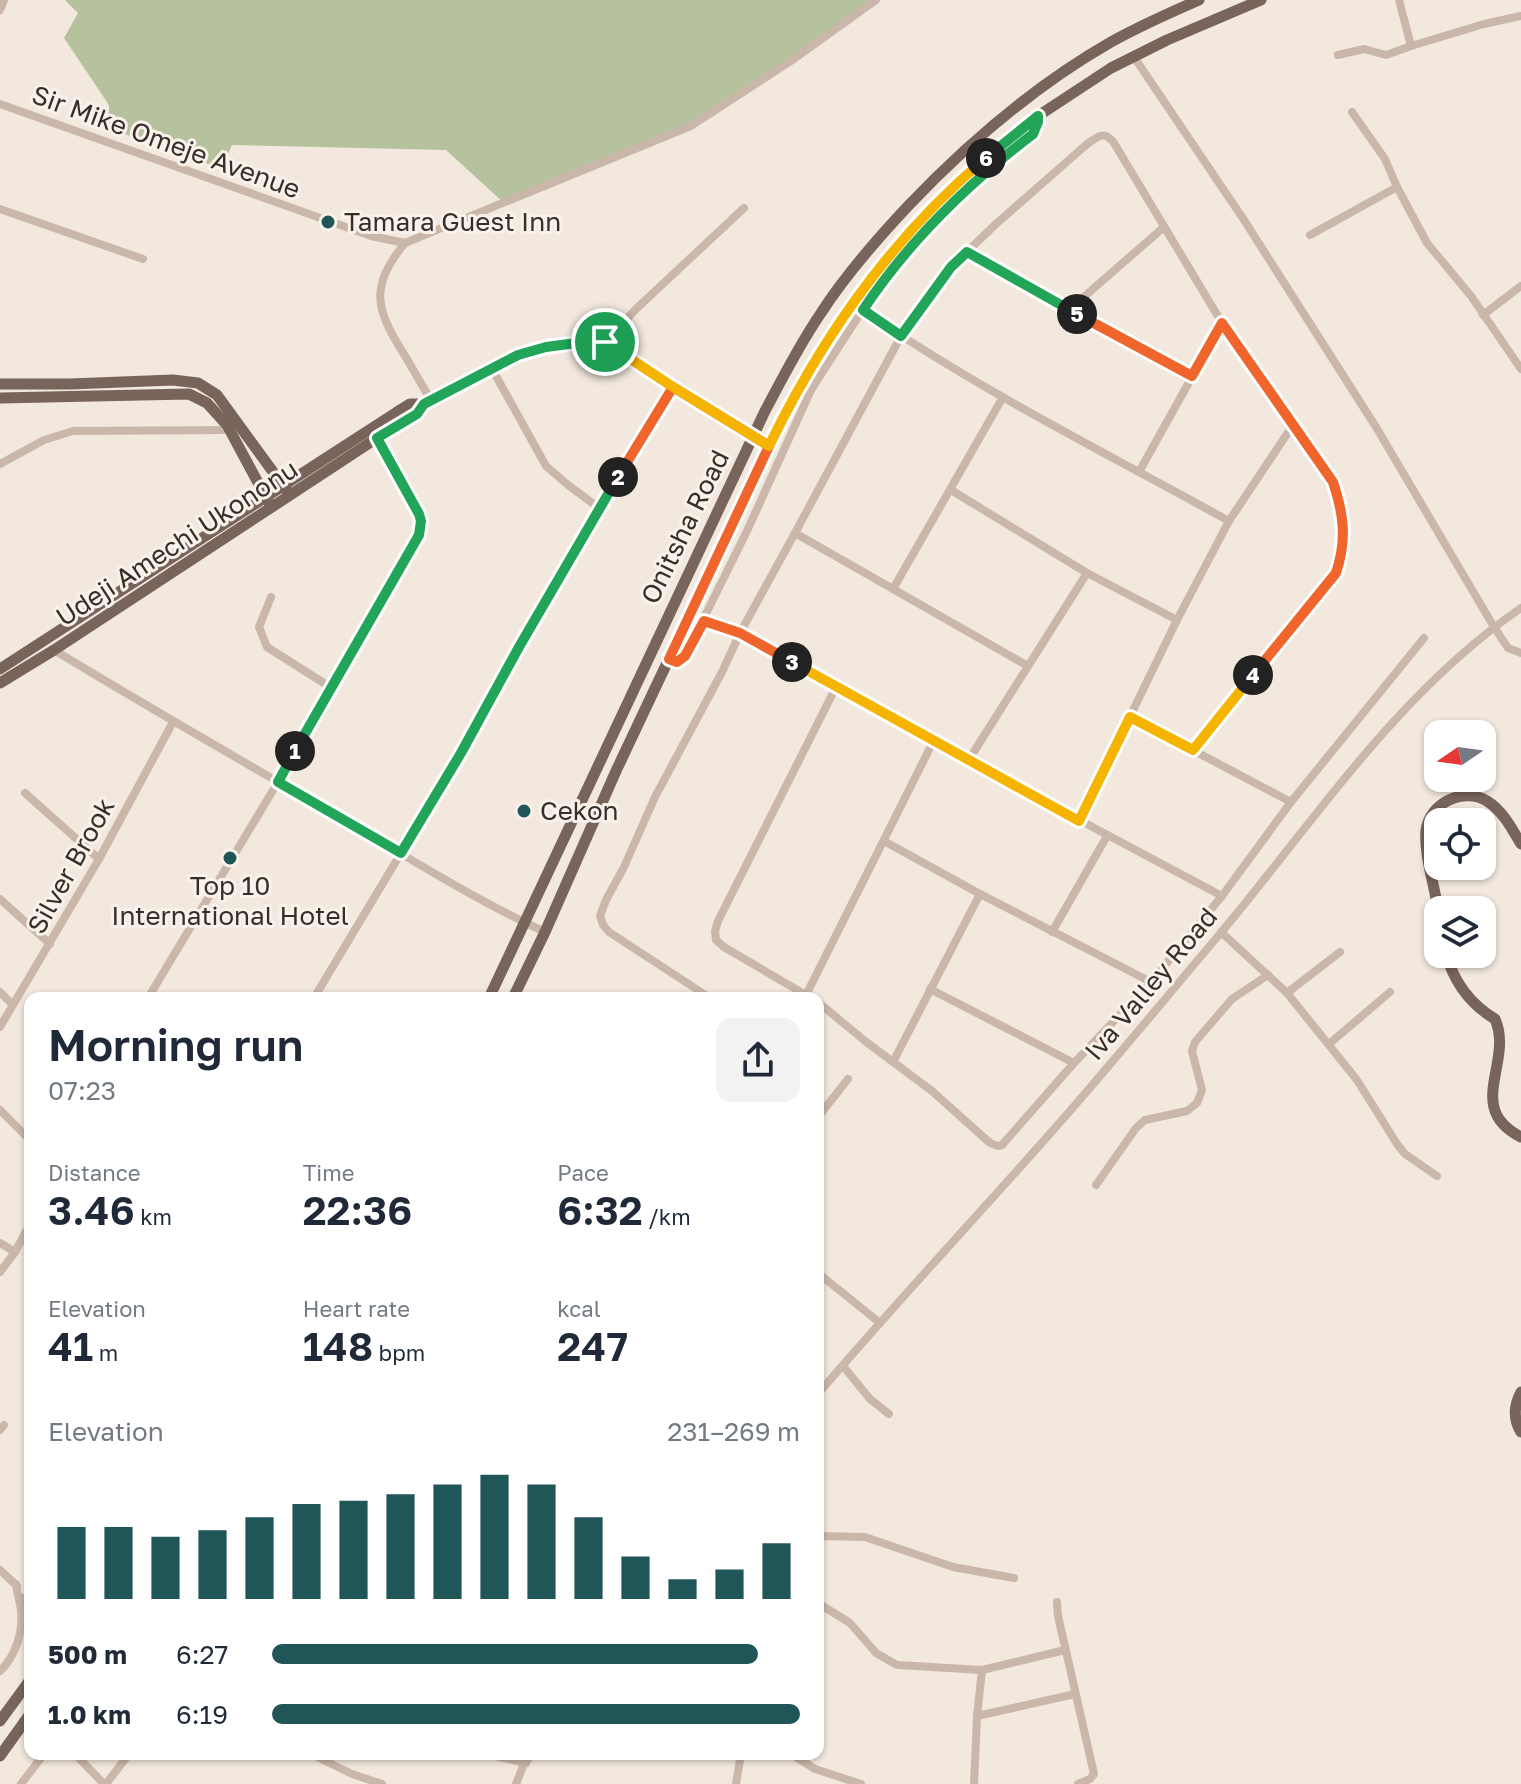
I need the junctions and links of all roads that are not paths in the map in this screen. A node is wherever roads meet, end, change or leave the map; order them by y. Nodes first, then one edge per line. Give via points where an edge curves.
1 (4, 0) edge
2 (876, 0) edge
3 (1199, 0) edge
4 (1261, 0) edge
5 (1399, 0) edge
6 (0, 10) edge
7 (1521, 16) edge
8 (1411, 46) junction
9 (1338, 55) dead end
10 (1134, 57) junction
11 (0, 104) edge
12 (1352, 112) dead end
13 (1038, 116) junction
14 (1397, 187) junction
15 (744, 208) dead end
16 (0, 209) edge
17 (1164, 227) junction
18 (1310, 235) dead end
19 (405, 243) junction
20 (967, 252) junction
21 (143, 259) dead end
22 (1521, 286) edge
23 (1070, 309) junction
24 (863, 310) junction
25 (1483, 315) junction
26 (1222, 323) junction
27 (901, 336) junction
28 (605, 342) junction
29 (491, 367) junction
30 (1521, 369) edge
31 (1192, 376) junction
32 (0, 384) edge
33 (673, 387) junction
34 (1003, 397) junction
35 (0, 398) edge
36 (428, 402) junction
37 (1293, 425) junction
38 (230, 430) junction
39 (754, 435) junction
40 (377, 438) junction
41 (769, 446) junction
42 (0, 464) edge
43 (1139, 472) junction
44 (287, 490) junction
45 (951, 490) junction
46 (269, 502) junction
47 (599, 508) junction
48 (1229, 521) junction
49 (795, 533) junction
50 (1087, 573) junction
51 (893, 589) junction
52 (271, 597) dead end
53 (1521, 608) edge
54 (1177, 620) junction
55 (704, 621) junction
56 (1494, 627) junction
57 (740, 633) junction
58 (1424, 638) dead end
59 (54, 650) junction
60 (1521, 653) edge
61 (669, 659) junction
62 (1028, 666) junction
63 (0, 669) edge
64 (0, 683) edge
65 (330, 687) junction
66 (836, 687) junction
67 (1130, 717) junction
68 (173, 722) junction
69 (933, 742) junction
70 (1193, 750) junction
71 (968, 761) junction
72 (278, 782) junction
73 (25, 793) dead end
74 (1291, 802) junction
75 (1079, 821) junction
76 (1107, 836) junction
77 (884, 841) junction
78 (1521, 844) edge
79 (401, 853) junction
80 (99, 859) junction
81 (980, 894) junction
82 (1222, 896) junction
83 (1435, 896) edge
84 (0, 899) edge
85 (524, 923) junction
86 (545, 932) junction
87 (1052, 932) junction
88 (1221, 932) junction
89 (50, 944) junction
90 (1340, 952) dead end
91 (1452, 968) edge
92 (1268, 975) junction
93 (1151, 982) junction
94 (930, 989) junction
95 (0, 992) edge
96 (152, 992) edge
97 (318, 992) edge
98 (492, 992) edge
99 (516, 992) edge
100 (701, 992) edge
101 (801, 992) edge
102 (810, 992) edge
103 (1390, 992) dead end
104 (1287, 993) junction
105 (12, 1004) junction
106 (824, 1007) edge
107 (0, 1027) edge
108 (1329, 1044) junction
109 (893, 1062) junction
110 (1074, 1063) junction
111 (848, 1079) dead end
112 (824, 1109) edge
113 (0, 1110) edge
114 (24, 1134) edge
115 (1521, 1137) edge
116 (1437, 1176) dead end
117 (1096, 1185) dead end
118 (24, 1235) edge
119 (0, 1243) edge
120 (15, 1252) junction
121 (0, 1272) edge
122 (824, 1278) edge
123 (880, 1323) junction
124 (843, 1366) junction
125 (824, 1387) edge
126 (1521, 1392) edge
127 (889, 1414) dead end
128 (1521, 1432) edge
129 (824, 1536) edge
130 (0, 1570) edge
131 (1014, 1578) dead end
132 (16, 1584) junction
133 (1057, 1602) dead end
134 (24, 1603) edge
135 (824, 1607) edge
136 (1065, 1650) junction
137 (982, 1670) junction
138 (0, 1671) edge
139 (24, 1688) edge
140 (1075, 1694) junction
141 (977, 1716) junction
142 (0, 1721) edge
143 (24, 1722) edge
144 (0, 1756) edge
145 (39, 1760) edge
146 (81, 1760) edge
147 (124, 1760) edge
148 (323, 1760) edge
149 (513, 1760) edge
150 (528, 1760) edge
151 (740, 1760) edge
152 (801, 1760) edge
153 (526, 1763) junction
154 (839, 1781) edge
155 (21, 1784) edge
156 (105, 1784) edge
157 (382, 1784) edge
158 (516, 1784) edge
159 (736, 1784) edge
160 (861, 1784) edge
161 (974, 1784) edge
162 (1078, 1784) edge

1 - 6 street
2 - 19 street via 691,126
3 - 39 main road, Onitsha Road via 1084,59 945,167 831,299
4 - 10 main road, Onitsha Road
5 - 8 street
7 - 8 street
8 - 9 street via 1386,55 1364,49
10 - 13 main road, Onitsha Road
10 - 56 street via 1376,427
11 - 19 street, Sir Mike Omeje Avenue via 371,236
12 - 14 street via 1385,159
13 - 24 street via 1033,134 951,204
13 - 41 main road, Onitsha Road via 915,226 844,314
14 - 18 street
14 - 25 street via 1427,243
15 - 28 street
16 - 21 street
17 - 20 street via 1114,143 1104,135 1086,145
17 - 23 street
17 - 26 street
19 - 36 street via 388,268 381,310
20 - 23 street
20 - 27 street
22 - 25 street
23 - 31 street
24 - 27 street
24 - 55 street via 811,390
25 - 30 street
26 - 31 street
26 - 37 street
27 - 34 street
27 - 49 street
28 - 29 main road via 546,347
28 - 33 main road
29 - 36 main road
29 - 47 street via 546,466
31 - 43 street
32 - 44 main road via 198,383 217,395
33 - 39 main road
33 - 47 street
34 - 43 street
34 - 45 street
35 - 38 main road via 189,394 207,403
36 - 40 main road, Udeji Amechi Ukononu
36 - 44 main road via 397,412
37 - 48 street
37 - 70 street via 1333,482 1341,507 1344,539 1336,573
38 - 42 street via 73,431
38 - 46 main road
39 - 41 main road
39 - 85 main road, Onitsha Road
40 - 44 main road, Udeji Amechi Ukononu
40 - 65 street via 421,527
41 - 61 main road, Onitsha Road
43 - 48 street
44 - 46 main road, Udeji Amechi Ukononu
45 - 50 street
45 - 51 street
46 - 59 main road, Udeji Amechi Ukononu
46 - 63 main road, Udeji Amechi Ukononu
47 - 79 street
48 - 54 street
49 - 51 street
49 - 57 street
50 - 54 street
50 - 62 street
51 - 62 street
52 - 65 street via 259,627 267,647
53 - 56 street, Iva Valley Road
54 - 67 street
55 - 57 street
55 - 61 street via 685,656 677,662
56 - 60 street via 1508,648
56 - 88 street, Iva Valley Road via 1365,754
57 - 66 street
57 - 100 street via 600,916 609,932
58 - 74 street
59 - 64 main road, Udeji Amechi Ukononu
59 - 68 street
61 - 86 main road, Onitsha Road
62 - 71 street
65 - 72 street
66 - 69 street
66 - 101 street via 715,931 724,947
67 - 70 street
67 - 75 street
68 - 72 street
68 - 80 street, Silver Brook
69 - 71 street
69 - 77 street
70 - 74 street
71 - 75 street
72 - 79 street
72 - 96 street
73 - 80 street
74 - 82 street
75 - 76 street
76 - 82 street
76 - 87 street
77 - 81 street
77 - 102 street
78 - 83 main road via 1488,801 1471,796 1443,802 1426,830
79 - 85 street
79 - 97 street
80 - 89 street, Silver Brook
81 - 87 street
81 - 94 street
82 - 93 street
84 - 89 street
85 - 86 street
85 - 98 main road, Onitsha Road
86 - 99 main road, Onitsha Road
87 - 93 street
88 - 92 street
88 - 123 street, Iva Valley Road
89 - 105 street, Silver Brook
90 - 104 street
91 - 115 main road via 1470,1000 1497,1023 1492,1102 1502,1124
92 - 104 street
92 - 117 street via 1232,999 1195,1042 1192,1051 1202,1090 1197,1103 1187,1111 1145,1120
93 - 110 street
94 - 109 street
94 - 110 street
95 - 105 street
103 - 108 street
104 - 108 street
105 - 107 street, Silver Brook
106 - 109 street
108 - 116 street via 1405,1154
109 - 110 street via 998,1146
111 - 112 street
113 - 114 street
118 - 120 street
119 - 120 street
120 - 121 street
122 - 123 street
123 - 124 street, Iva Valley Road
124 - 125 street, Iva Valley Road
124 - 127 street
126 - 128 main road via 1515,1415
129 - 131 street via 865,1537 953,1567
130 - 132 street
132 - 134 street
132 - 138 street via 21,1624 11,1658
133 - 136 street
135 - 137 street via 850,1623 893,1664
136 - 137 street
136 - 140 street
137 - 141 street
139 - 142 main road
140 - 141 street
140 - 162 street via 1094,1774
141 - 161 street
143 - 144 main road
145 - 155 street
146 - 156 street
147 - 156 street
148 - 157 street
149 - 153 street
150 - 153 street
151 - 159 street
152 - 154 street
153 - 158 street
154 - 160 street

